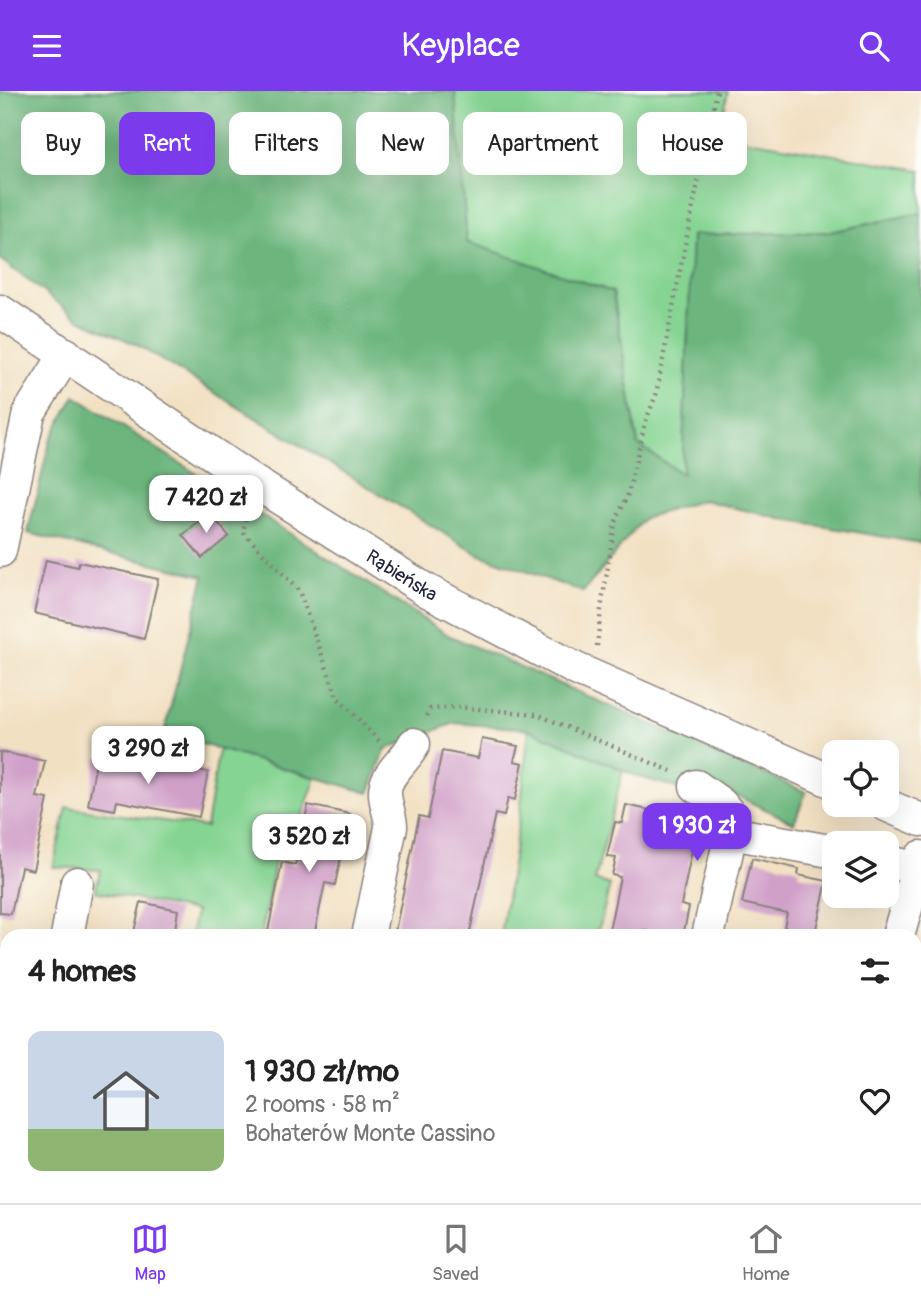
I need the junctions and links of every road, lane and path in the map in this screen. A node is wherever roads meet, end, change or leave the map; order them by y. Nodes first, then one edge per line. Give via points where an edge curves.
1 (718, 91) edge
2 (0, 311) edge
3 (66, 354) junction
4 (254, 482) junction
5 (0, 551) edge
6 (594, 678) junction
7 (407, 755) junction
8 (822, 777) edge
9 (696, 786) joint
10 (899, 810) edge
11 (921, 820) edge
12 (731, 833) junction
13 (822, 850) edge
14 (908, 862) edge
15 (77, 883) dead end
16 (67, 929) edge
17 (369, 929) edge
18 (710, 929) edge
19 (899, 929) edge

1 - 6 path via 656,395 628,494 615,523
2 - 3 street, Rąbieńska
3 - 4 street, Rąbieńska
3 - 5 street via 29,412
4 - 6 street, Rąbieńska via 426,590
4 - 7 path via 243,532 299,591 337,697
6 - 8 street, Rąbieńska
7 - 9 path via 430,709 536,714 663,766
7 - 17 street via 386,785 391,827
9 - 12 street via 731,816
10 - 11 street
12 - 13 street
12 - 18 street
14 - 19 street
15 - 16 street

